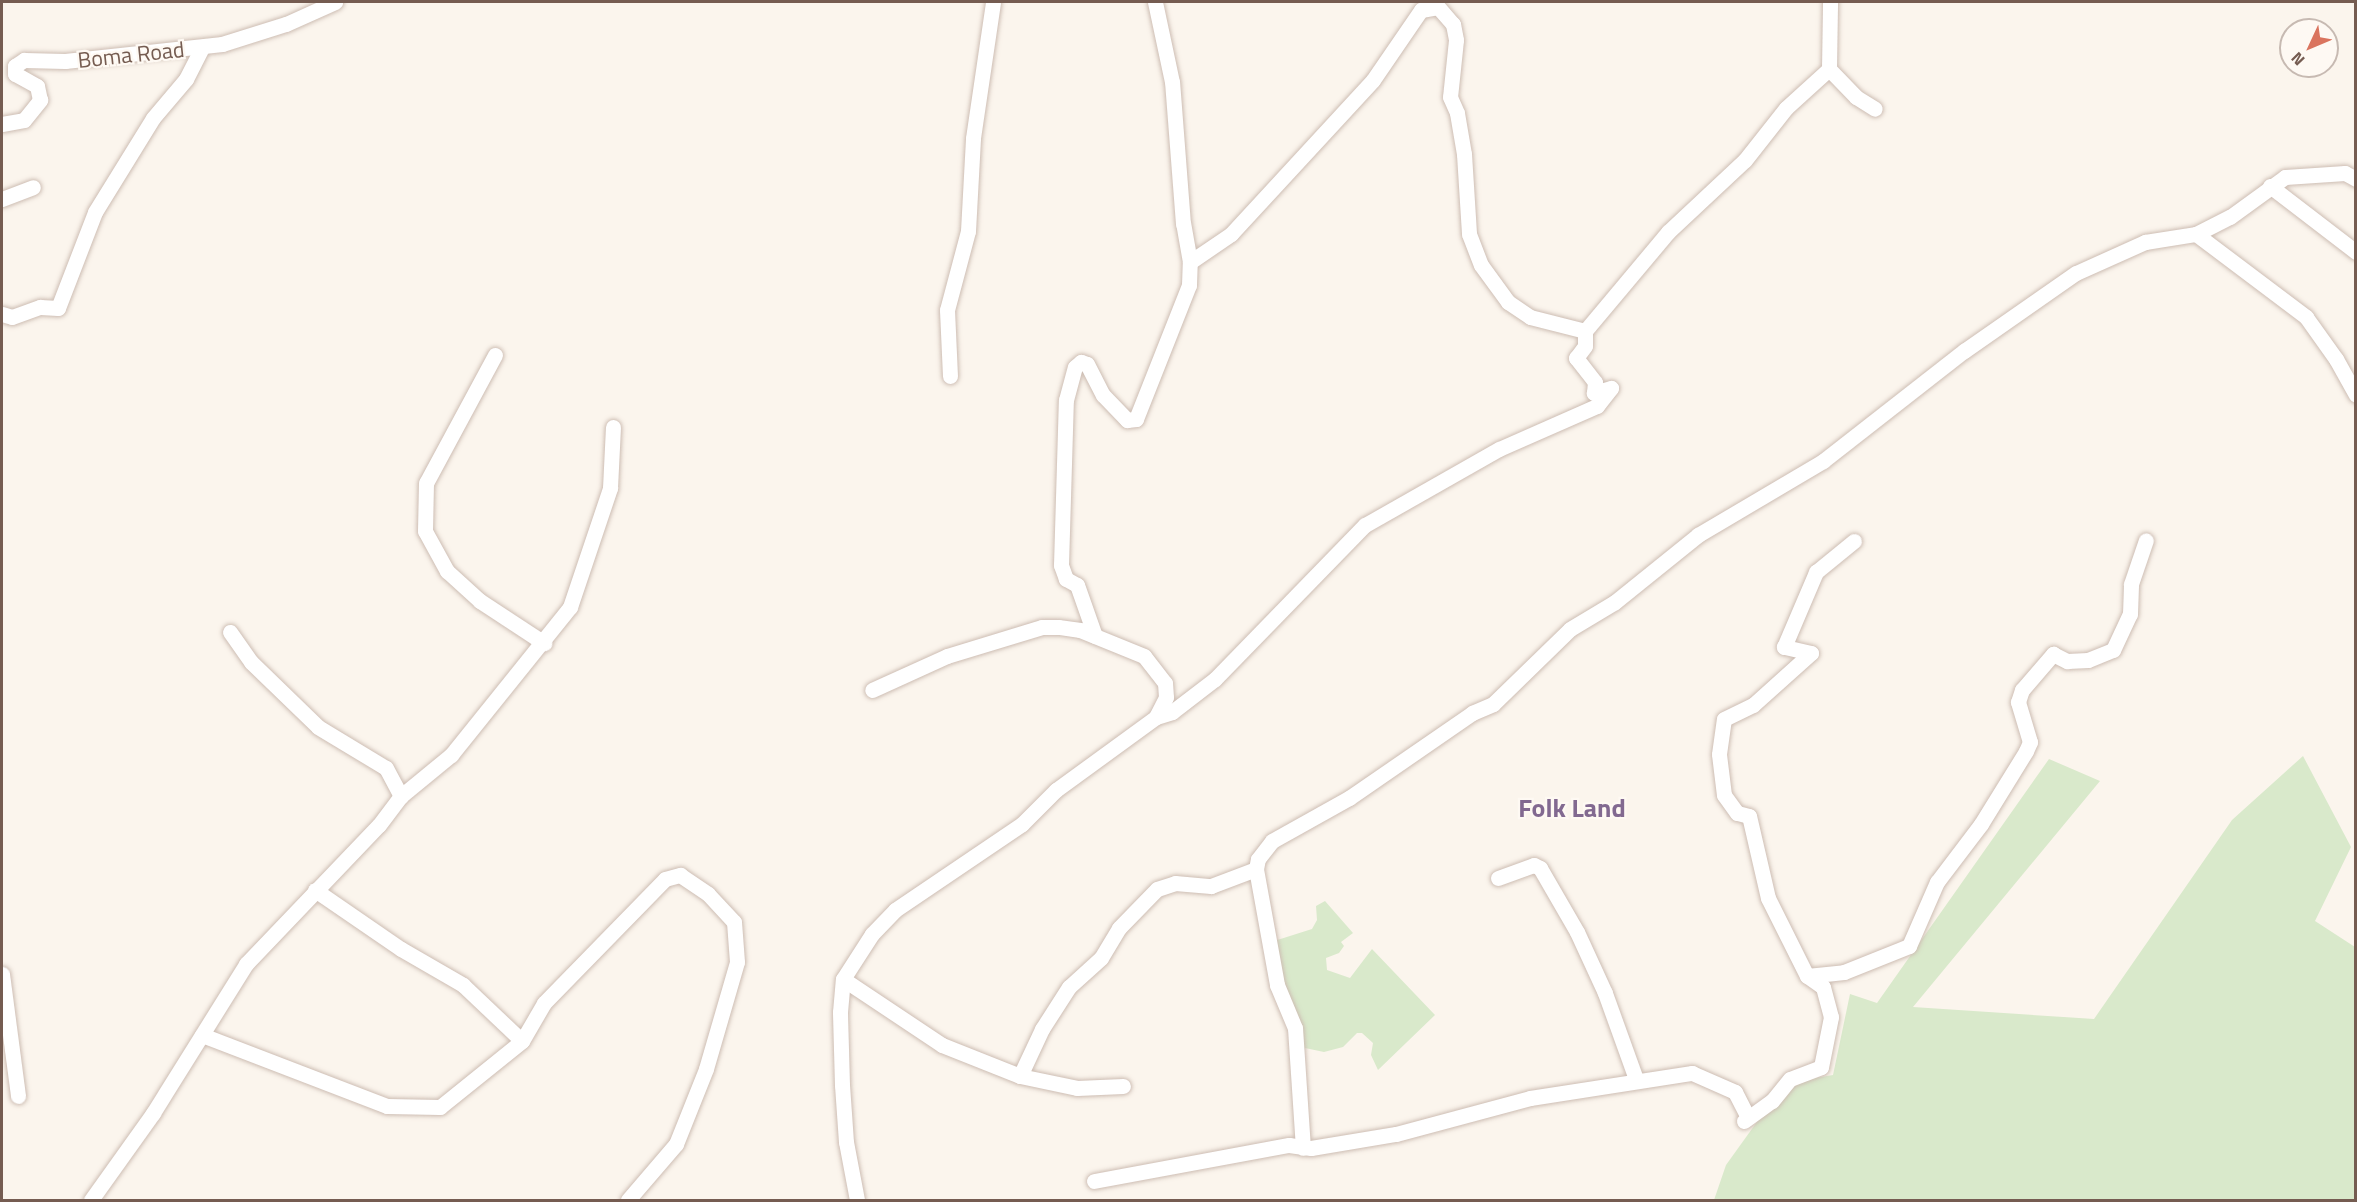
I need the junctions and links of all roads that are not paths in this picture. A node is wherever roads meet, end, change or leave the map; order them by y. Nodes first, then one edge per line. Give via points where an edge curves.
1 (335, 2) edge
2 (993, 2) edge
3 (1155, 2) edge
4 (1830, 2) edge
5 (1431, 4) edge
6 (202, 48) junction
7 (1829, 69) junction
8 (1875, 109) dead end
9 (2, 124) edge
10 (2355, 179) edge
11 (2270, 186) junction
12 (33, 187) dead end
13 (2, 199) edge
14 (2196, 234) junction
15 (2355, 252) edge
16 (1190, 262) junction
17 (2, 314) edge
18 (1586, 331) junction
19 (495, 355) dead end
20 (950, 376) dead end
21 (2355, 395) edge
22 (613, 427) dead end
23 (2146, 540) dead end
24 (1854, 541) dead end
25 (230, 632) dead end
26 (1095, 636) junction
27 (544, 643) junction
28 (872, 690) dead end
29 (1156, 717) junction
30 (401, 796) junction
31 (1256, 869) junction
32 (1498, 878) dead end
33 (315, 890) junction
34 (2, 974) edge
35 (1807, 976) junction
36 (843, 979) junction
37 (202, 1035) junction
38 (522, 1041) junction
39 (1020, 1077) junction
40 (1636, 1079) junction
41 (1123, 1086) dead end
42 (18, 1095) dead end
43 (1303, 1148) junction
44 (1094, 1181) dead end
45 (90, 1200) edge
46 (628, 1200) edge
47 (857, 1200) edge

1 - 6 street, Boma Road via 257,35
2 - 20 street via 973,138 968,231 947,310
3 - 16 street via 1172,82 1183,224
4 - 7 street
5 - 16 street via 1412,21 1373,80 1279,185 1231,234
5 - 18 street via 1447,13 1453,24 1456,40 1450,97 1464,154 1469,234 1481,265 1508,302 1530,317
6 - 9 street, Boma Road via 65,61 24,60 15,66 15,74 37,86 40,100 24,120
6 - 17 street via 186,79 153,118 100,203 58,308 40,308 12,316
7 - 8 street via 1856,97
7 - 18 street via 1786,108 1745,160 1668,232
10 - 11 street via 2345,174 2291,175
11 - 14 street via 2230,217
11 - 15 street
12 - 13 street
14 - 21 street via 2306,317 2336,359
14 - 31 street via 2145,242 2076,273 1964,351 1823,461 1698,535 1616,602 1570,629 1493,704 1472,713 1349,798 1279,836 1258,859
16 - 26 street via 1189,285 1136,418 1127,420 1103,395 1084,362 1075,367 1066,400 1062,574 1077,585
18 - 29 street via 1585,346 1576,358 1594,382 1594,393 1611,388 1597,406 1499,449 1365,525 1215,679 1172,712
19 - 27 street via 426,483 425,531 447,571 480,601
22 - 27 street via 610,488 593,545 570,608
23 - 35 street via 2132,584 2130,614 2113,650 2088,660 2067,662 2053,654 2022,690 2018,702 2030,742 1981,824 1937,882 1909,946 1844,972
24 - 35 street via 1816,572 1784,648 1811,653 1754,705 1724,719 1719,754 1724,795 1737,813 1749,816 1768,898
25 - 30 street via 251,662 318,727 386,768
26 - 28 street via 1080,630 1042,627 920,665
26 - 29 street via 1154,664 1165,683 1166,697
27 - 30 street via 451,755
29 - 36 street via 1056,790 1022,824 896,910 872,934
30 - 33 street via 379,825
31 - 39 street via 1211,886 1167,884 1146,896 1101,958 1069,987 1042,1029
31 - 43 street via 1277,985 1295,1028
32 - 40 street via 1534,866 1540,868 1577,932 1605,993
33 - 37 street via 246,964
33 - 38 street via 401,949 463,985
34 - 42 street
35 - 40 street via 1823,987 1831,1017 1821,1067 1790,1079 1772,1101 1746,1119 1736,1092 1706,1078 1692,1073 1674,1078
36 - 39 street via 942,1045
36 - 47 street via 842,1085 846,1142
37 - 38 street via 368,1100 402,1108 441,1107
37 - 45 street via 153,1113
38 - 46 street via 544,1003 665,879 680,875 715,901 734,922 737,962 706,1070 676,1144
39 - 41 street via 1077,1088
40 - 43 street via 1530,1098 1396,1134
43 - 44 street via 1289,1145

